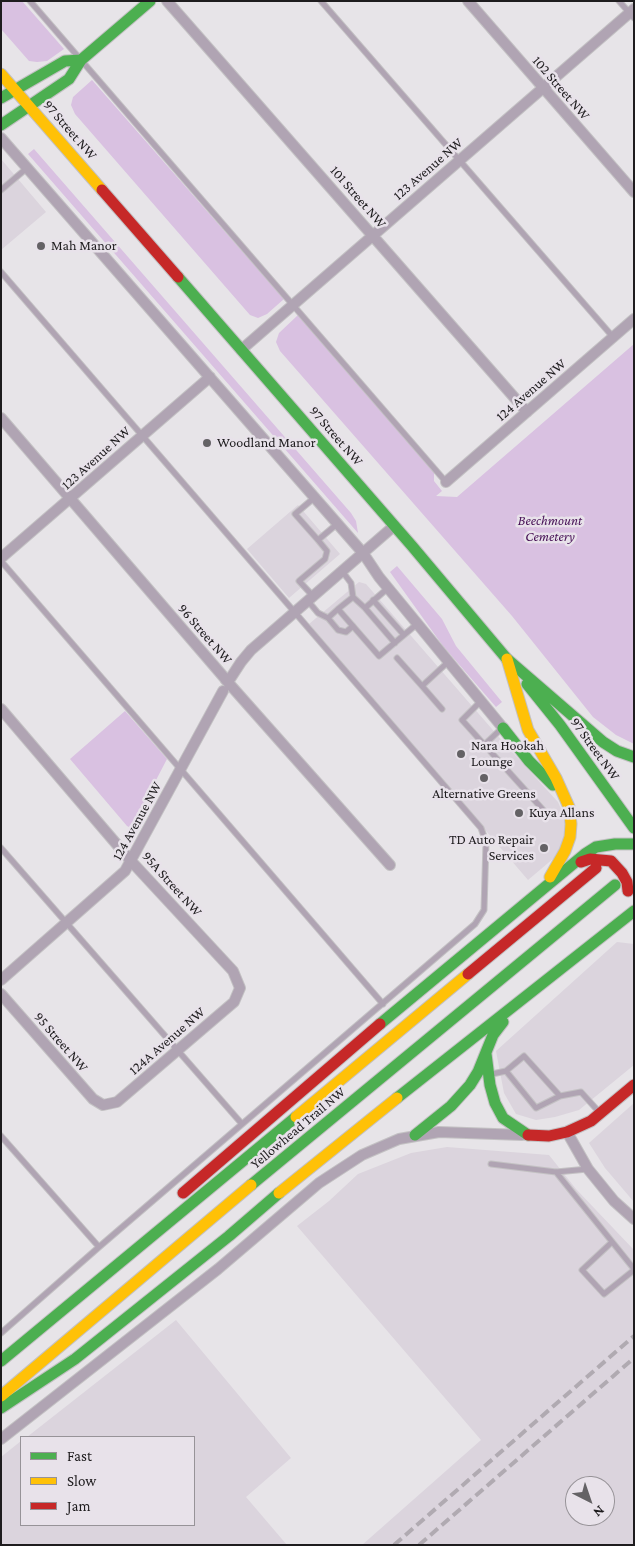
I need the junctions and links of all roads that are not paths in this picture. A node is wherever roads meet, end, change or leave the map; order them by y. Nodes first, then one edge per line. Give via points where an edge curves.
1 (30, 1) edge
2 (150, 1) edge
3 (167, 1) edge
4 (321, 1) edge
5 (468, 1) edge
6 (619, 1) edge
7 (632, 13) edge
8 (81, 60) junction
9 (1, 74) edge
10 (543, 88) junction
11 (15, 89) junction
12 (1, 98) edge
13 (1, 103) edge
14 (30, 106) junction
15 (1, 125) edge
16 (1, 138) edge
17 (459, 161) junction
18 (27, 168) junction
19 (1, 190) edge
20 (634, 192) edge
21 (373, 236) junction
22 (1, 272) edge
23 (293, 305) junction
24 (634, 319) edge
25 (613, 337) junction
26 (241, 350) junction
27 (210, 377) junction
28 (527, 412) junction
29 (1, 418) edge
30 (142, 436) junction
31 (446, 482) joint
32 (314, 498) junction
33 (71, 499) junction
34 (337, 524) junction
35 (394, 526) junction
36 (318, 540) junction
37 (363, 553) junction
38 (1, 560) edge
39 (342, 571) junction
40 (388, 587) junction
41 (353, 596) junction
42 (310, 599) junction
43 (373, 600) junction
44 (365, 608) junction
45 (338, 609) junction
46 (295, 612) junction
47 (328, 618) junction
48 (418, 623) junction
49 (353, 626) junction
50 (404, 635) junction
51 (395, 642) junction
52 (397, 658) dead end
53 (507, 659) junction
54 (449, 661) junction
55 (225, 684) junction
56 (422, 686) junction
57 (481, 701) junction
58 (1, 709) edge
59 (442, 709) dead end
60 (503, 728) junction
61 (484, 745) junction
62 (634, 757) edge
63 (181, 768) junction
64 (564, 794) junction
65 (545, 812) dead end
66 (634, 828) edge
67 (634, 844) edge
68 (1, 848) edge
69 (132, 860) junction
70 (572, 864) junction
71 (390, 865) dead end
72 (596, 868) dead end
73 (634, 876) edge
74 (615, 885) dead end
75 (539, 894) junction
76 (628, 902) edge
77 (67, 923) junction
78 (1, 980) edge
79 (240, 988) joint
80 (1, 994) edge
81 (518, 1003) junction
82 (383, 1004) junction
83 (177, 1050) junction
84 (486, 1051) junction
85 (506, 1071) junction
86 (489, 1074) junction
87 (634, 1085) edge
88 (560, 1096) junction
89 (103, 1105) joint
90 (600, 1113) junction
91 (242, 1124) junction
92 (567, 1132) junction
93 (415, 1135) junction
94 (528, 1135) junction
95 (1, 1136) edge
96 (491, 1164) dead end
97 (588, 1169) junction
98 (556, 1172) junction
99 (171, 1204) dead end
100 (634, 1219) edge
101 (150, 1223) dead end
102 (612, 1242) junction
103 (99, 1247) junction
104 (634, 1269) edge
105 (76, 1299) junction
106 (1, 1333) edge
107 (1, 1361) edge
108 (1, 1396) edge
109 (1, 1408) edge
110 (1, 1439) edge

1 - 8 lane
2 - 8 main road
3 - 21 street, 101 Street NW
4 - 17 lane
5 - 10 street, 102 Street NW
6 - 7 lane
7 - 10 street, 123 Avenue NW
8 - 11 main road via 65,61
8 - 14 main road via 69,79
8 - 23 lane
9 - 11 main road, 97 Street NW
10 - 17 street, 123 Avenue NW
10 - 20 street, 102 Street NW
11 - 12 main road
11 - 13 main road
11 - 14 main road, 97 Street NW
14 - 15 main road
14 - 26 main road, 97 Street NW
16 - 18 street
17 - 21 street, 123 Avenue NW
17 - 25 lane
18 - 19 lane
18 - 27 street
21 - 23 street, 123 Avenue NW
21 - 28 street, 101 Street NW
22 - 30 lane
23 - 26 street, 123 Avenue NW
23 - 31 lane
24 - 25 street, 124 Avenue NW
25 - 28 street, 124 Avenue NW
26 - 35 main road, 97 Street NW
27 - 30 street, 123 Avenue NW
27 - 32 street
28 - 31 street, 124 Avenue NW
29 - 33 street, 96 Street NW
30 - 33 street, 123 Avenue NW
30 - 46 lane
32 - 34 street
32 - 36 lane via 295,514
33 - 38 street, 123 Avenue NW
33 - 55 street, 96 Street NW
34 - 36 lane
34 - 37 street
35 - 37 street, 124 Avenue NW
35 - 53 main road, 97 Street NW
36 - 42 lane via 327,551 325,559 299,581
37 - 39 street, 124 Avenue NW
37 - 40 street
38 - 63 lane
39 - 41 lane via 351,583
39 - 42 street, 124 Avenue NW
40 - 43 lane
40 - 48 street
41 - 44 lane
41 - 45 lane
42 - 46 street, 124 Avenue NW
42 - 47 lane via 318,612
43 - 44 lane
43 - 50 lane
44 - 51 lane
45 - 47 lane
45 - 49 lane
46 - 55 street, 124 Avenue NW via 252,650
46 - 82 lane via 481,828 486,842 484,910 475,924
47 - 49 lane via 338,630 346,632
48 - 50 lane
48 - 54 street
49 - 51 lane via 379,656
50 - 51 lane
52 - 56 lane
53 - 62 main road via 603,742
53 - 64 main road via 528,730
53 - 66 main road, 97 Street NW via 560,725
54 - 56 lane
54 - 57 street
55 - 63 street, 124 Avenue NW
55 - 71 street, 96 Street NW
56 - 59 lane
57 - 60 street
57 - 61 lane via 462,720
58 - 69 street, 95A Street NW
60 - 61 lane
60 - 64 main road via 547,781
61 - 65 lane
63 - 69 street, 124 Avenue NW
63 - 82 lane
64 - 75 main road via 569,807 570,837 565,852
67 - 70 main road via 596,847
68 - 77 lane
69 - 77 street, 124 Avenue NW via 125,871
69 - 79 street, 95A Street NW via 233,971
70 - 75 main road
70 - 76 main road via 590,859 611,862 627,882
72 - 105 main road, Yellowhead Trail NW
73 - 76 main road
74 - 108 main road, Yellowhead Trail NW
75 - 99 main road via 319,1074
76 - 81 main road via 610,930
77 - 78 street, 124 Avenue NW
77 - 83 lane
79 - 83 street, 124A Avenue NW via 234,1002
80 - 89 street, 95 Street NW via 93,1099
81 - 84 main road via 493,1035
81 - 109 main road via 74,1359
82 - 91 lane
83 - 89 street, 124A Avenue NW via 117,1102
83 - 91 lane
84 - 86 main road
84 - 93 main road via 470,1085 451,1106
85 - 86 lane
85 - 88 lane via 536,1108
85 - 88 lane via 524,1056
86 - 94 main road via 495,1103 503,1118
87 - 90 main road
88 - 90 lane via 581,1092
90 - 92 main road
91 - 103 lane
92 - 94 main road via 549,1136
92 - 97 street
93 - 94 street via 443,1132
93 - 110 street via 362,1155 319,1183 218,1269
95 - 103 lane
96 - 98 lane
97 - 98 lane
97 - 100 street via 614,1201
98 - 102 lane
101 - 105 main road
102 - 104 lane
102 - 104 lane via 582,1270 604,1294
103 - 106 lane
105 - 107 main road, Yellowhead Trail NW

